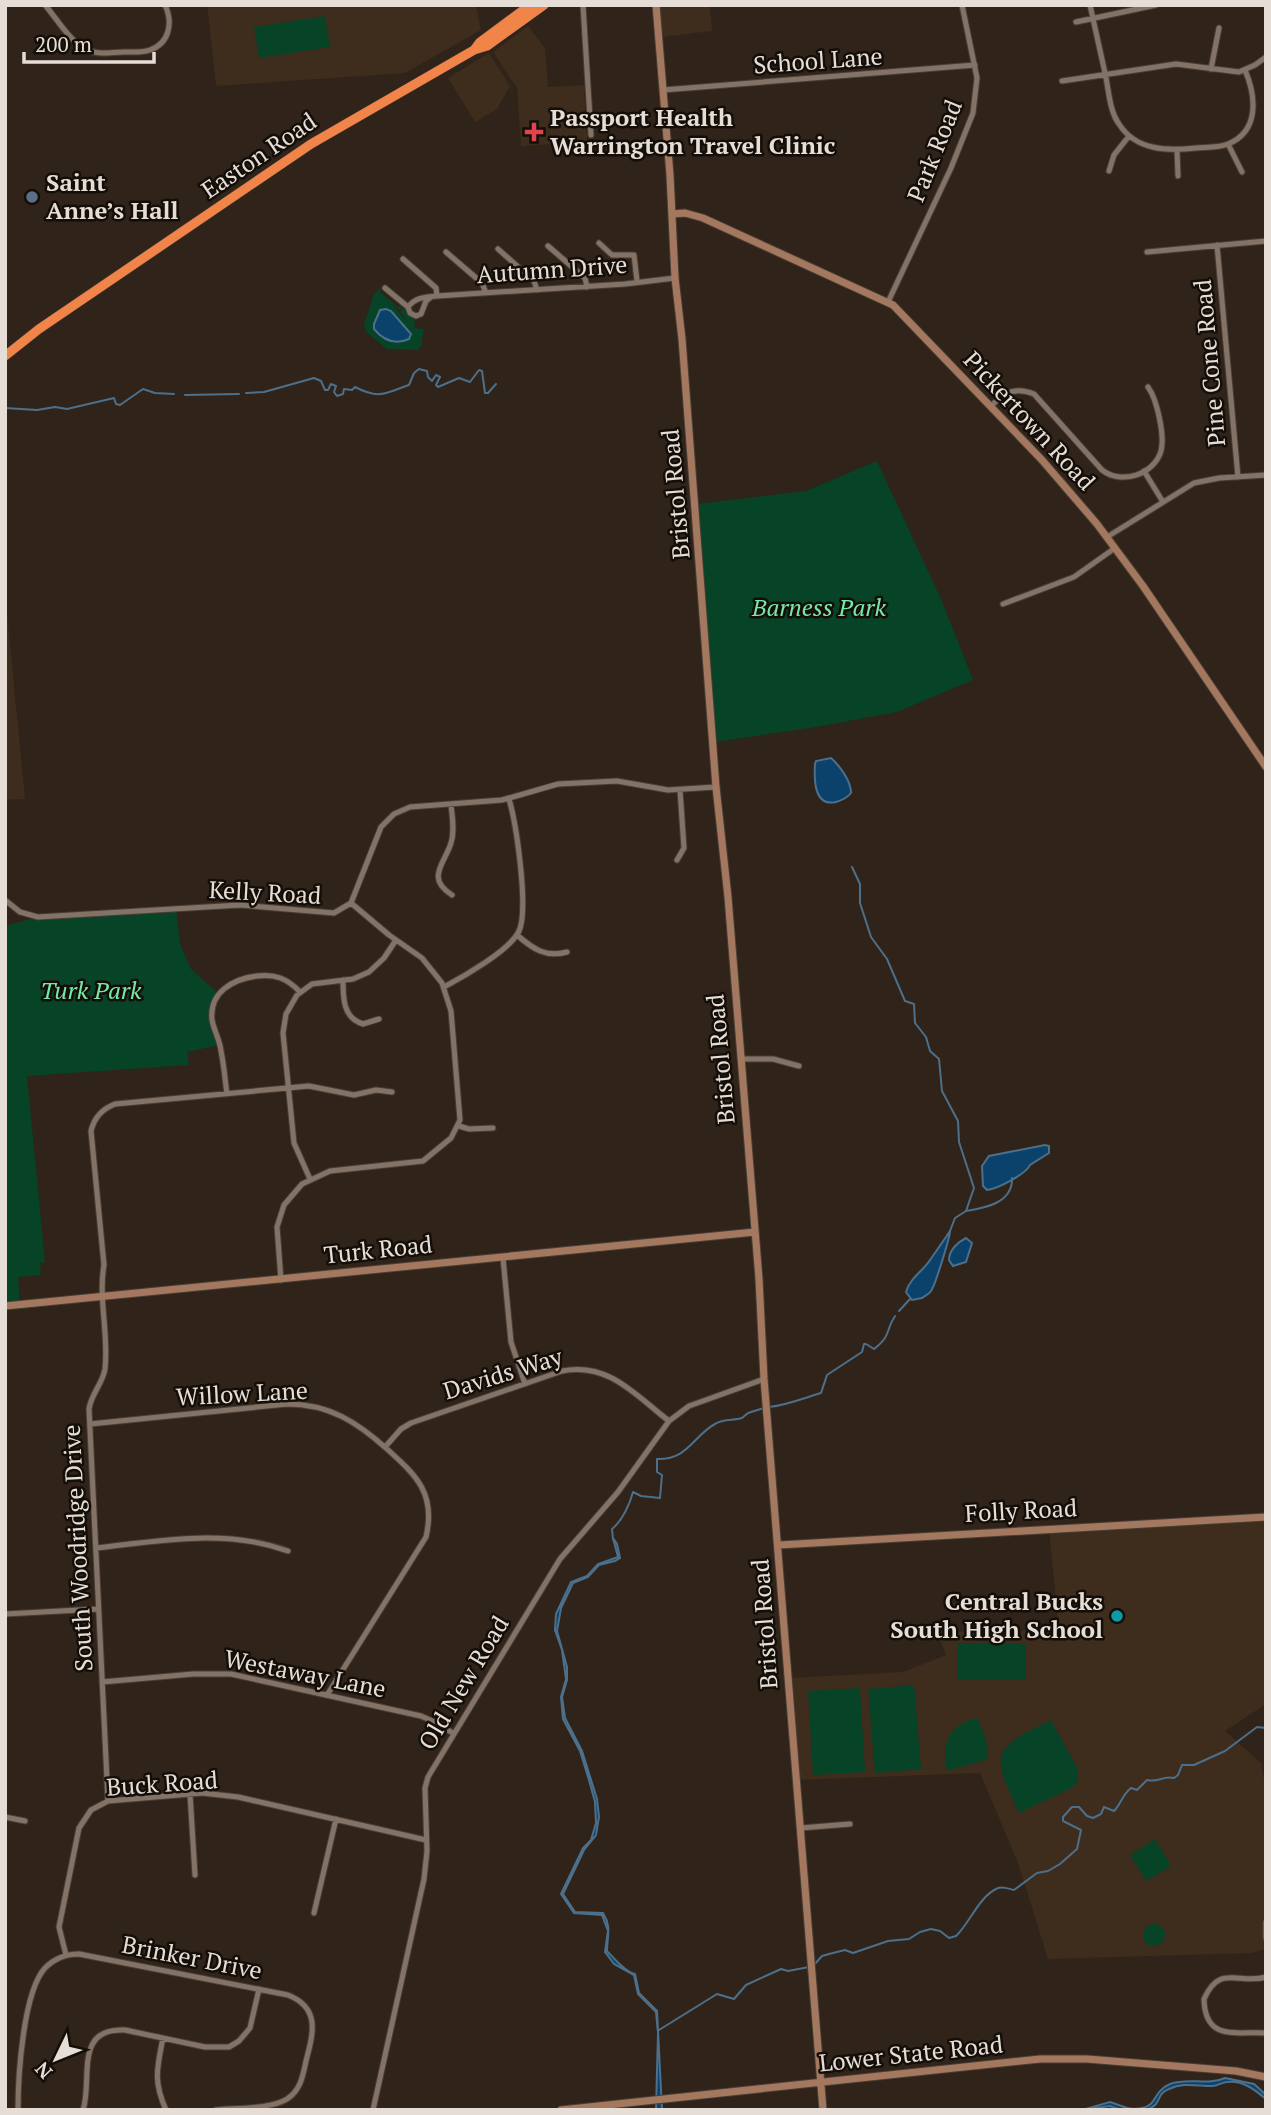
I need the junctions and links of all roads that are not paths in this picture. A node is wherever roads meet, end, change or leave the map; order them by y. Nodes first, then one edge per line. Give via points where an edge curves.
1 (45, 5) edge
2 (165, 5) edge
3 (530, 5) edge
4 (544, 5) edge
5 (583, 5) edge
6 (656, 5) edge
7 (962, 5) edge
8 (1090, 5) edge
9 (1156, 5) edge
10 (1093, 19) junction
11 (1076, 22) dead end
12 (1219, 28) dead end
13 (474, 50) junction
14 (1266, 57) edge
15 (975, 65) junction
16 (1210, 69) junction
17 (1245, 71) junction
18 (1105, 74) junction
19 (1062, 81) dead end
20 (663, 90) junction
21 (591, 135) dead end
22 (1129, 136) junction
23 (1228, 144) junction
24 (1177, 150) junction
25 (1109, 171) dead end
26 (1242, 173) dead end
27 (1178, 176) dead end
28 (672, 214) junction
29 (1266, 241) edge
30 (599, 243) dead end
31 (1217, 245) junction
32 (548, 246) dead end
33 (498, 249) dead end
34 (446, 252) dead end
35 (1147, 252) dead end
36 (403, 259) dead end
37 (675, 278) junction
38 (637, 281) junction
39 (587, 287) junction
40 (385, 288) dead end
41 (537, 290) junction
42 (486, 293) junction
43 (434, 296) junction
44 (888, 302) junction
45 (408, 307) junction
46 (5, 356) edge
47 (1148, 387) dead end
48 (991, 406) junction
49 (1144, 471) junction
50 (1266, 475) edge
51 (1238, 477) junction
52 (1163, 502) junction
53 (1107, 537) junction
54 (1115, 548) junction
55 (1003, 604) dead end
56 (1266, 767) edge
57 (716, 787) junction
58 (680, 790) junction
59 (509, 799) junction
60 (452, 804) junction
61 (677, 860) dead end
62 (452, 895) dead end
63 (5, 900) edge
64 (351, 903) junction
65 (517, 936) junction
66 (396, 940) junction
67 (567, 952) dead end
68 (343, 980) junction
69 (444, 987) junction
70 (300, 992) junction
71 (379, 1019) dead end
72 (741, 1059) junction
73 (799, 1066) dead end
74 (288, 1089) junction
75 (392, 1092) dead end
76 (227, 1094) junction
77 (459, 1126) junction
78 (493, 1128) dead end
79 (310, 1179) junction
80 (755, 1232) junction
81 (503, 1258) junction
82 (281, 1280) junction
83 (103, 1297) junction
84 (5, 1306) edge
85 (764, 1379) junction
86 (525, 1384) junction
87 (670, 1421) junction
88 (90, 1424) junction
89 (384, 1447) junction
90 (1266, 1517) edge
91 (779, 1545) junction
92 (96, 1548) junction
93 (288, 1551) dead end
94 (98, 1609) junction
95 (5, 1614) edge
96 (102, 1682) junction
97 (327, 1695) junction
98 (454, 1734) junction
99 (190, 1794) junction
100 (108, 1801) junction
101 (5, 1817) edge
102 (335, 1819) junction
103 (25, 1821) dead end
104 (850, 1824) dead end
105 (801, 1828) junction
106 (426, 1840) junction
107 (195, 1875) dead end
108 (314, 1913) dead end
109 (1266, 1922) edge
110 (1266, 1938) edge
111 (66, 1955) junction
112 (1266, 1977) edge
113 (259, 1989) junction
114 (1266, 2033) edge
115 (163, 2038) junction
116 (1266, 2077) edge
117 (820, 2083) junction
118 (18, 2110) edge
119 (83, 2110) edge
120 (166, 2110) edge
121 (216, 2110) edge
122 (373, 2110) edge
123 (561, 2110) edge
124 (823, 2110) edge

1 - 2 street via 79,45 101,53 156,47 169,28
3 - 13 highway, Easton Road
4 - 13 highway, Easton Road via 487,46
5 - 21 street
6 - 20 main road, Bristol Road
7 - 15 street, Park Road
8 - 10 street
9 - 10 street
10 - 11 street
10 - 18 street
12 - 16 street
13 - 46 highway, Easton Road via 308,146
14 - 17 street
15 - 20 street, School Lane
15 - 44 street, Park Road via 977,86 969,125
16 - 17 street
16 - 18 street via 1176,64
17 - 23 street via 1254,98 1253,115
18 - 19 street
18 - 22 street via 1114,115
20 - 28 main road, Bristol Road
22 - 24 street via 1151,147
22 - 25 street via 1114,155
23 - 24 street
23 - 26 street
24 - 27 street
28 - 37 main road, Bristol Road
28 - 44 main road, Pickertown Road via 703,218
29 - 31 street
30 - 38 street via 612,255 634,255
31 - 35 street
31 - 51 street, Pine Cone Road
32 - 39 street via 585,278
33 - 41 street
34 - 42 street
36 - 43 street via 436,288
37 - 38 street, Autumn Drive
37 - 57 main road, Bristol Road
38 - 39 street, Autumn Drive
39 - 41 street, Autumn Drive
40 - 45 street
41 - 42 street, Autumn Drive
42 - 43 street, Autumn Drive
43 - 45 street, Autumn Drive via 417,299
43 - 45 street, Autumn Drive via 419,316 411,314
44 - 48 main road, Pickertown Road
47 - 49 street via 1156,404 1162,443 1157,460
48 - 49 street via 1010,391 1034,394 1107,474 1123,478
48 - 53 main road, Pickertown Road
49 - 52 street
50 - 51 street
51 - 52 street via 1200,481
52 - 53 street
53 - 54 main road, Pickertown Road
54 - 55 street via 1074,577
54 - 56 main road, Pickertown Road
57 - 58 street, Kelly Road
57 - 72 main road, Bristol Road
58 - 59 street, Kelly Road via 608,781 558,784
58 - 61 street via 684,848
59 - 60 street, Kelly Road
59 - 65 street via 523,910
60 - 62 street via 452,841 438,872 439,882
60 - 64 street, Kelly Road via 410,807 389,818
63 - 64 street, Kelly Road via 20,912 38,917 240,905 334,913
64 - 66 street
65 - 67 street via 539,952
65 - 69 street
66 - 68 street via 369,972
66 - 69 street via 428,964
68 - 70 street via 312,984
68 - 71 street via 345,1005 353,1019 363,1024
69 - 77 street via 451,1011
70 - 74 street via 283,1024
70 - 76 street via 285,980 266,975 234,981 219,994 212,1021
72 - 73 street via 773,1059
72 - 80 main road, Bristol Road
74 - 75 street via 309,1086 359,1095
74 - 76 street
74 - 79 street via 294,1143
76 - 83 street, South Woodridge Drive via 115,1104 93,1123
77 - 78 street
77 - 79 street via 423,1161 339,1170
79 - 82 street via 292,1194 281,1212 276,1234
80 - 81 main road, Turk Road
80 - 85 main road, Bristol Road
81 - 82 main road, Turk Road
81 - 86 street via 511,1342
82 - 83 main road, Turk Road
83 - 84 main road, Turk Road
83 - 88 street, South Woodridge Drive via 105,1369 91,1400
85 - 87 street, Old New Road via 689,1406
85 - 91 main road, Bristol Road
86 - 87 street, Davids Way via 562,1371 593,1370 618,1380
86 - 89 street, Davids Way via 411,1423
87 - 98 street, Old New Road via 618,1492 561,1558
88 - 89 street, Willow Lane via 296,1404 344,1416
88 - 92 street, South Woodridge Drive
89 - 97 street, Willow Lane via 423,1488 429,1511 426,1533
90 - 91 main road, Folly Road
91 - 105 main road, Bristol Road
92 - 93 street via 220,1537
92 - 94 street, South Woodridge Drive
94 - 95 street
94 - 96 street, South Woodridge Drive
96 - 97 street, Westaway Lane via 218,1673
96 - 100 street, South Woodridge Drive
97 - 98 street, Westaway Lane via 421,1716
98 - 106 street, Old New Road via 425,1783
99 - 100 street, Buck Road
99 - 102 street, Buck Road via 238,1797
99 - 107 street
100 - 111 street, Buck Road via 91,1810 79,1828 59,1927
101 - 103 street
102 - 106 street, Buck Road
102 - 108 street
104 - 105 street
105 - 117 main road, Bristol Road
106 - 122 street, Old New Road via 424,1879
109 - 110 street
111 - 113 street, Brinker Drive via 82,1954
111 - 118 street via 45,1969 35,1985 19,2054
112 - 114 street via 1228,1976 1212,1985 1204,1999 1209,2021 1219,2030
113 - 115 street via 250,2028 235,2044 216,2048
113 - 121 street, Brinker Drive via 293,1997 310,2013 313,2032 301,2082 282,2102
115 - 119 street via 121,2030 97,2039 87,2055
115 - 120 street via 156,2080
116 - 117 main road, Lower State Road via 1064,2058
117 - 123 main road, Lower State Road
117 - 124 main road, Bristol Road

